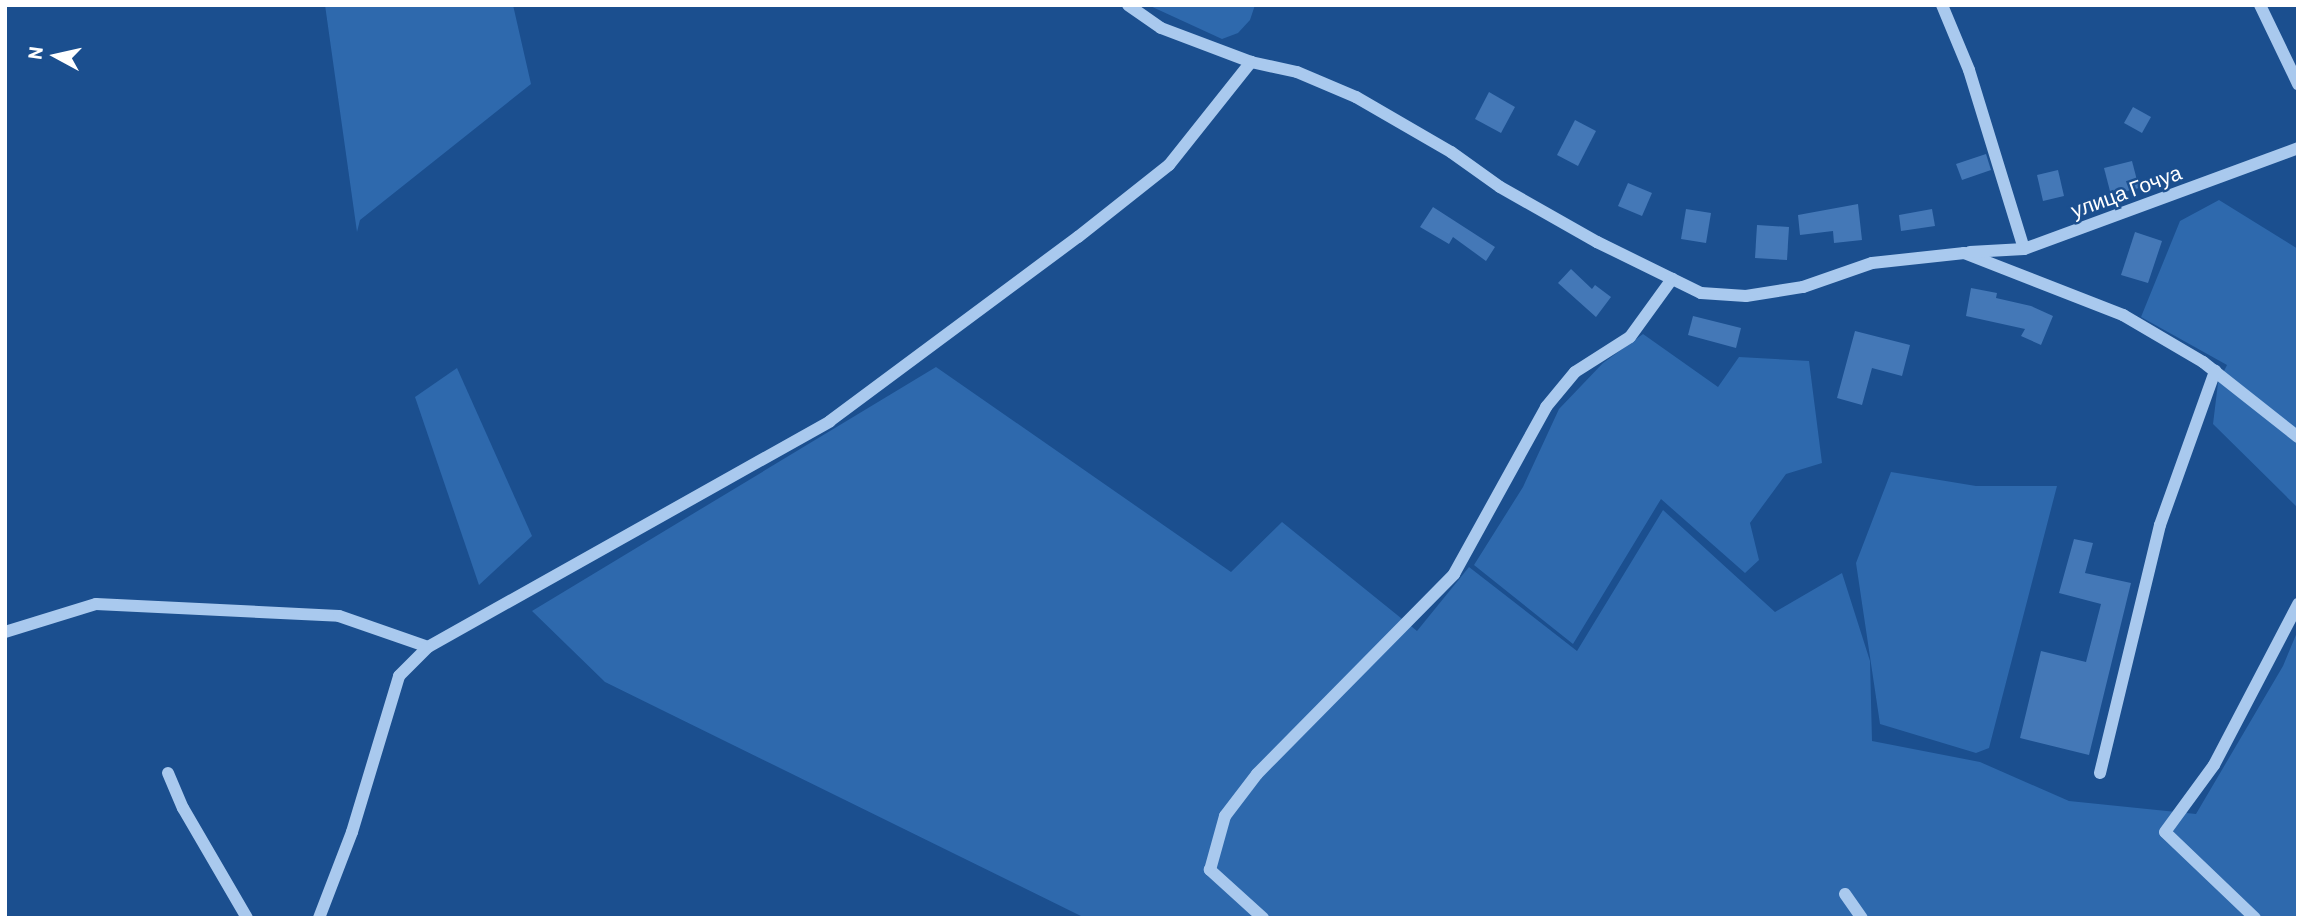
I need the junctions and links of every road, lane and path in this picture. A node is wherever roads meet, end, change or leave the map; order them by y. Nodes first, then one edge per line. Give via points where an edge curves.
1 (1128, 5) edge
2 (1942, 5) edge
3 (2260, 5) edge
4 (1251, 62) junction
5 (2298, 83) edge
6 (2298, 148) edge
7 (2024, 249) junction
8 (1964, 253) junction
9 (1672, 279) junction
10 (2215, 371) junction
11 (2298, 437) edge
12 (2298, 604) edge
13 (5, 632) edge
14 (428, 647) junction
15 (167, 773) dead end
16 (2100, 773) dead end
17 (1845, 894) dead end
18 (247, 918) edge
19 (318, 918) edge
20 (1263, 918) edge
21 (1862, 918) edge
22 (2255, 918) edge

1 - 4 street, улица Гочуа via 1161,28
2 - 7 street via 1969,70
3 - 5 street
4 - 9 street, улица Гочуа via 1297,72 1356,97 1597,243
4 - 14 street via 1169,165 830,421
6 - 7 street, улица Гочуа
7 - 8 street, улица Гочуа
8 - 9 street, улица Гочуа via 1871,263 1803,287 1746,296 1702,293
8 - 10 street via 2123,315
9 - 20 street via 1630,337 1575,372 1546,407 1454,575 1257,774 1225,816 1210,870
10 - 11 street
10 - 16 street via 2160,525
12 - 22 street via 2214,765 2165,832
13 - 14 street via 96,604 339,616
14 - 19 street via 399,676 352,832
15 - 18 street
17 - 21 street

